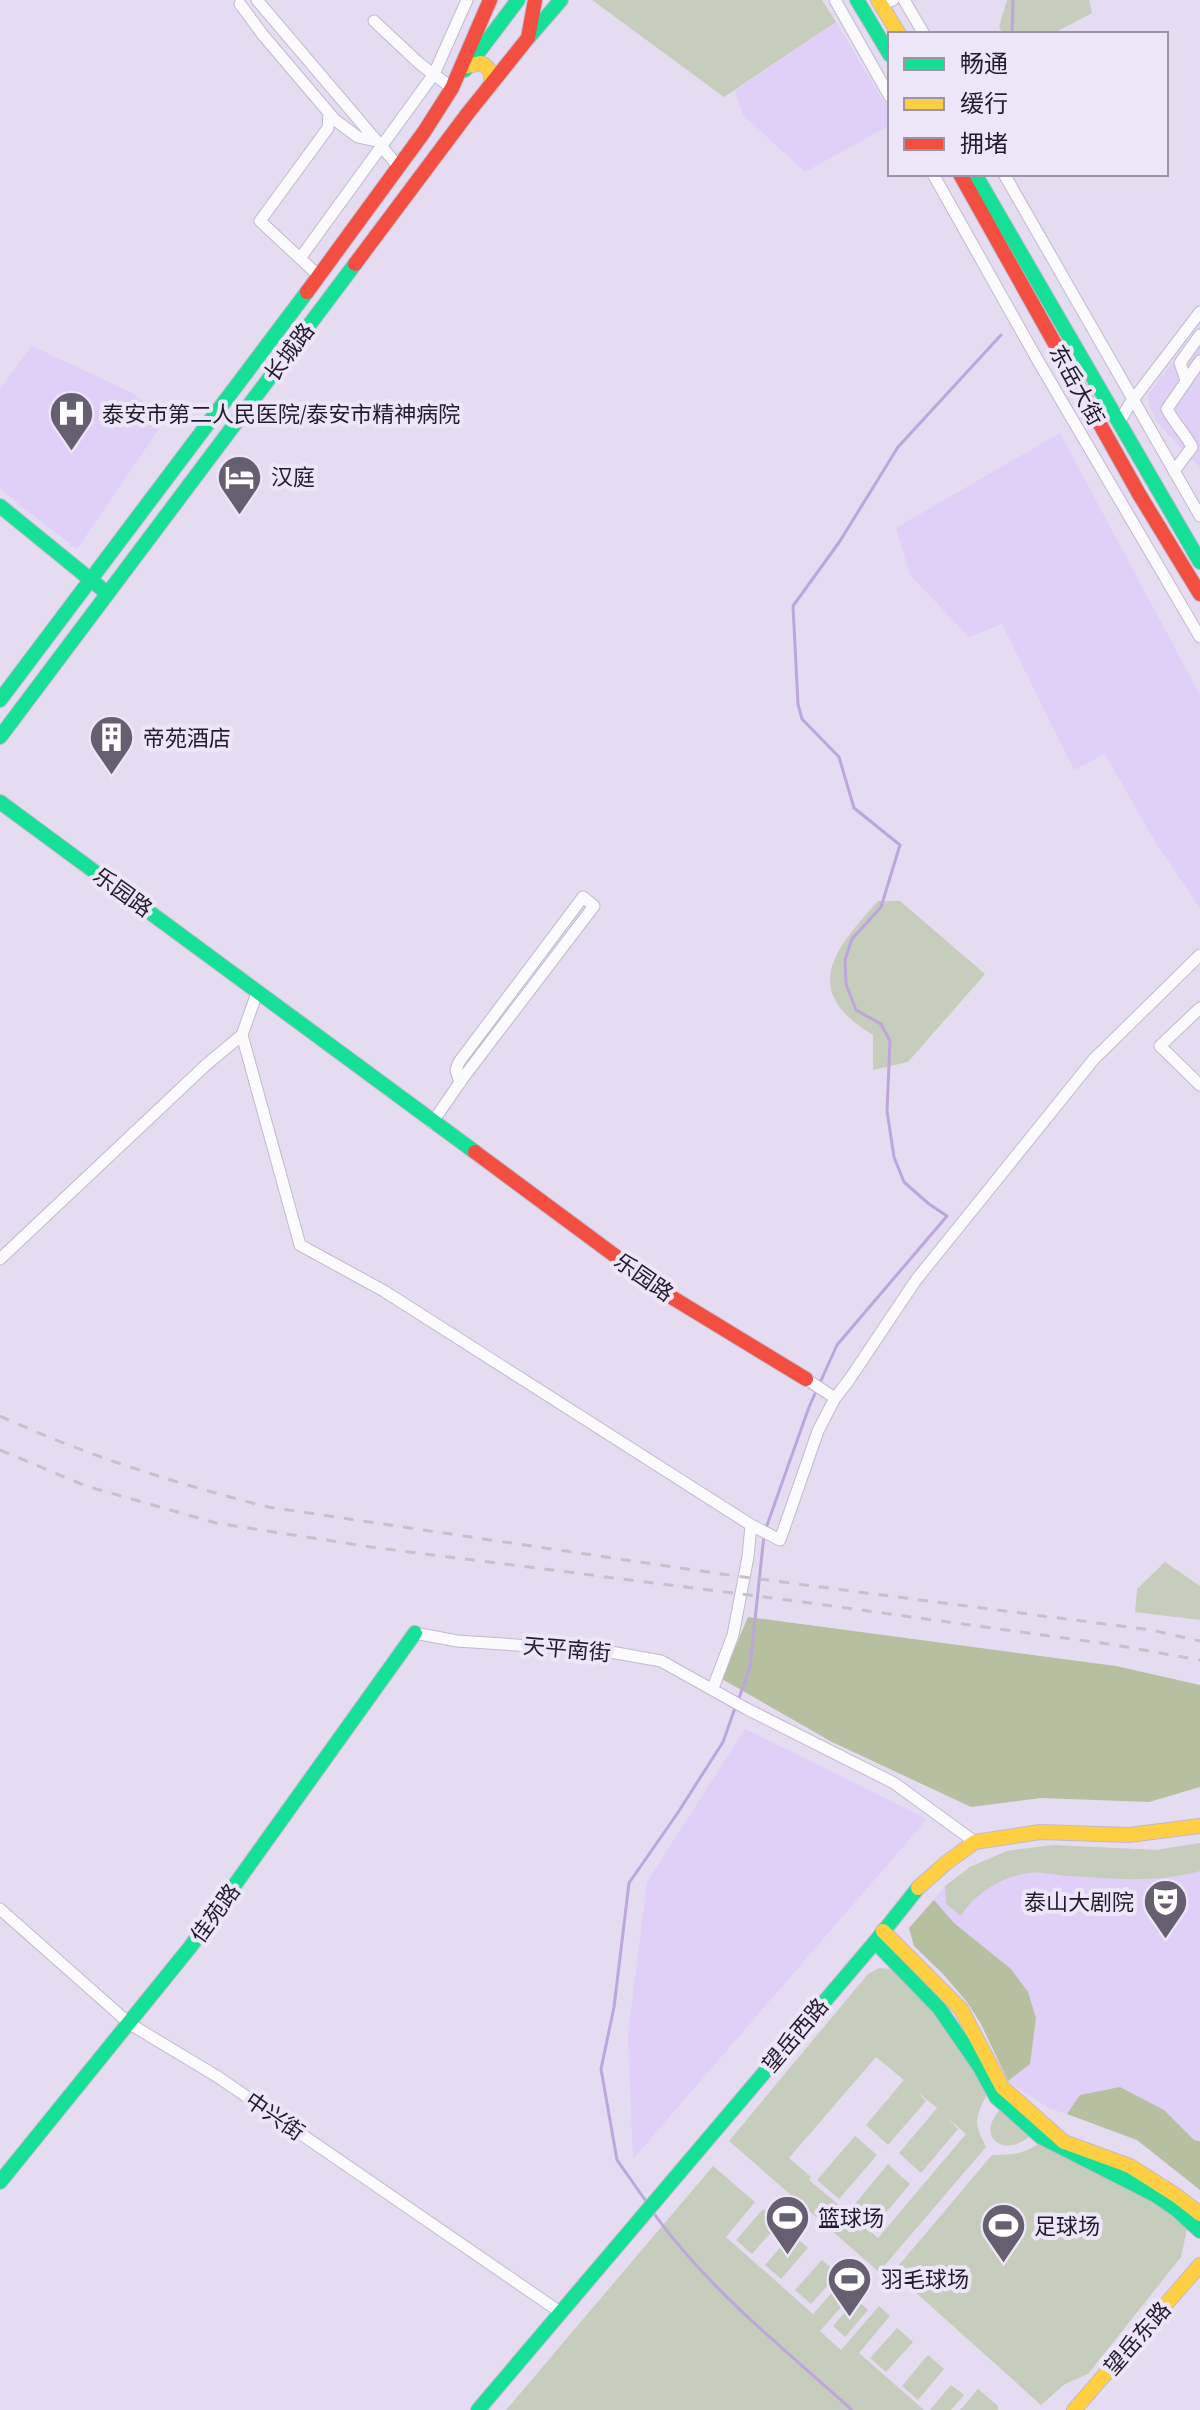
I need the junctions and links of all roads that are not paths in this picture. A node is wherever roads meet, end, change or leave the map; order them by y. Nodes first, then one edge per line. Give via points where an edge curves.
1 (257, 0) edge
2 (467, 0) edge
3 (490, 0) edge
4 (518, 0) edge
5 (535, 0) edge
6 (561, 0) edge
7 (835, 0) edge
8 (857, 0) edge
9 (904, 0) edge
10 (884, 2) edge
11 (240, 4) dead end
12 (374, 21) dead end
13 (898, 32) edge
14 (923, 32) edge
15 (528, 38) junction
16 (888, 52) edge
17 (468, 66) junction
18 (434, 74) junction
19 (491, 85) junction
20 (452, 88) junction
21 (888, 93) edge
22 (329, 114) junction
23 (379, 144) junction
24 (398, 166) junction
25 (934, 176) edge
26 (961, 176) edge
27 (976, 176) edge
28 (1005, 176) edge
29 (301, 257) junction
30 (319, 276) junction
31 (1200, 312) edge
32 (1200, 335) edge
33 (1200, 361) edge
34 (1186, 380) junction
35 (1133, 400) junction
36 (1119, 423) junction
37 (1197, 452) edge
38 (1174, 471) junction
39 (0, 506) edge
40 (1200, 516) edge
41 (1200, 562) edge
42 (91, 580) junction
43 (107, 593) junction
44 (1200, 594) edge
45 (1200, 637) edge
46 (0, 700) edge
47 (0, 737) edge
48 (0, 802) edge
49 (1200, 955) edge
50 (257, 993) junction
51 (1200, 1008) edge
52 (242, 1035) junction
53 (460, 1083) junction
54 (1200, 1085) edge
55 (432, 1123) junction
56 (0, 1259) edge
57 (806, 1379) joint
58 (831, 1395) junction
59 (755, 1527) junction
60 (415, 1633) joint
61 (713, 1688) junction
62 (1200, 1826) edge
63 (975, 1842) junction
64 (0, 1909) edge
65 (879, 1936) junction
66 (130, 2024) junction
67 (0, 2182) edge
68 (1200, 2214) edge
69 (1200, 2231) edge
70 (1200, 2265) edge
71 (560, 2312) junction
72 (478, 2410) edge
73 (1074, 2410) edge

1 - 23 street
2 - 18 street
3 - 20 main road, 长城路
4 - 17 main road
5 - 15 main road, 长城路
6 - 15 main road
7 - 21 street
8 - 16 main road
9 - 14 street
10 - 13 main road
11 - 22 street
12 - 18 street
15 - 19 main road, 长城路
17 - 19 main road via 488,66
17 - 20 main road
18 - 20 street
18 - 23 street
19 - 43 main road, 长城路
20 - 24 main road, 长城路
22 - 23 street via 358,137
22 - 29 street via 328,128 260,221
23 - 24 street
23 - 29 street
24 - 30 main road, 长城路
25 - 45 street
26 - 44 main road, 东岳大街
27 - 36 main road, 东岳大街
28 - 35 street
29 - 30 street
30 - 42 main road, 长城路
31 - 35 street
32 - 34 street via 1180,363
33 - 34 street
34 - 37 street via 1167,409
35 - 36 street
35 - 38 street
36 - 41 main road, 东岳大街
37 - 38 street
38 - 40 street
39 - 42 main road
42 - 43 main road
42 - 46 main road, 长城路
43 - 47 main road, 长城路
48 - 50 main road, 乐园路
49 - 58 street via 1094,1059 916,1280 849,1380
50 - 52 street
50 - 55 main road, 乐园路
51 - 54 street via 1160,1046
52 - 56 street
52 - 59 street via 300,1245 384,1291
53 - 53 street via 594,906 583,897 459,1062
53 - 55 street
55 - 57 main road, 乐园路 via 668,1295
57 - 58 street, 乐园路
58 - 59 street via 780,1540
59 - 61 street via 733,1635
60 - 61 street, 天平南街 via 661,1661
60 - 66 main road, 佳苑路
61 - 63 street, 天平南街 via 894,1783
62 - 63 main road, 望岳西路 via 1129,1835 1040,1832
63 - 65 main road, 望岳西路 via 923,1882
64 - 66 street, 中兴街
65 - 68 main road via 961,2009 1002,2087 1064,2142 1130,2166
65 - 69 main road via 939,2008 996,2097 1041,2137 1155,2195
65 - 71 main road, 望岳西路
66 - 67 main road, 佳苑路
66 - 71 street, 中兴街 via 218,2077
70 - 73 main road, 望岳东路
71 - 72 main road, 望岳西路

